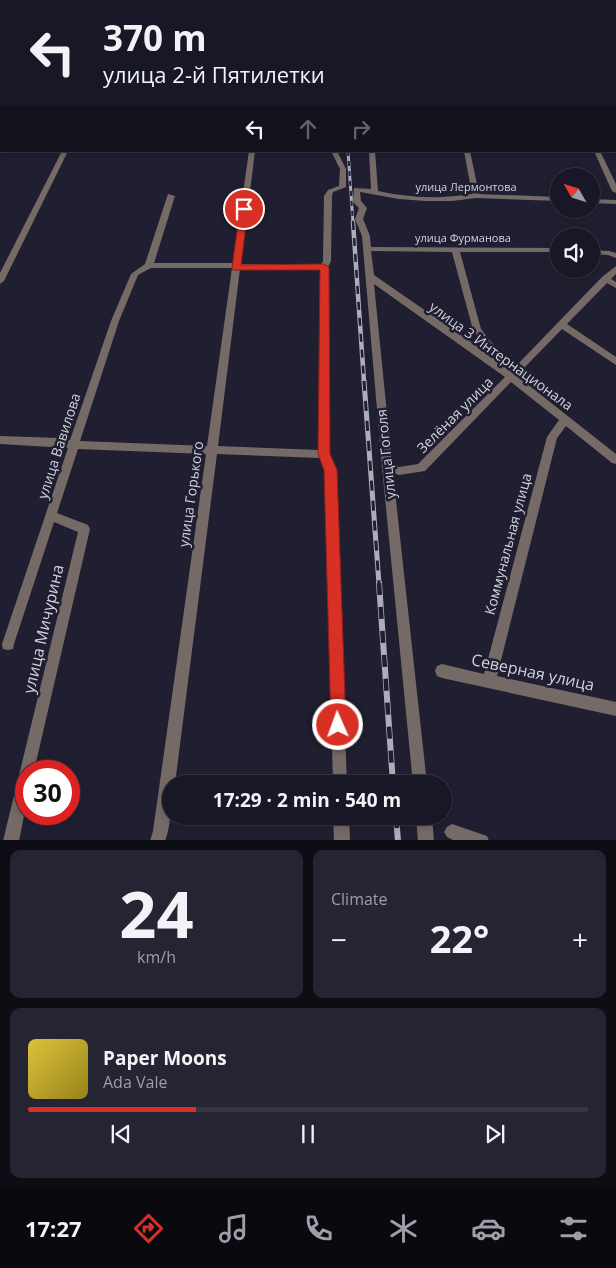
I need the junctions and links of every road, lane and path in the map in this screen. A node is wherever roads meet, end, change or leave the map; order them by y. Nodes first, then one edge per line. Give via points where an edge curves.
1 (64, 152) edge
2 (252, 152) edge
3 (334, 152) edge
4 (372, 152) edge
5 (467, 152) edge
6 (597, 152) edge
7 (616, 191) edge
8 (375, 192) junction
9 (171, 196) dead end
10 (476, 196) junction
11 (550, 199) edge
12 (600, 201) edge
13 (616, 202) edge
14 (367, 249) junction
15 (455, 249) junction
16 (550, 250) edge
17 (600, 253) edge
18 (616, 256) edge
19 (149, 265) junction
20 (324, 267) junction
21 (236, 268) junction
22 (616, 269) edge
23 (369, 276) junction
24 (605, 279) junction
25 (0, 280) edge
26 (616, 285) edge
27 (562, 325) junction
28 (616, 362) edge
29 (515, 374) junction
30 (565, 420) junction
31 (0, 440) edge
32 (76, 445) junction
33 (212, 449) junction
34 (324, 454) junction
35 (616, 460) edge
36 (387, 467) junction
37 (51, 516) junction
38 (8, 644) dead end
39 (442, 671) dead end
40 (489, 680) junction
41 (616, 709) edge
42 (30, 760) edge
43 (340, 775) edge
44 (419, 775) edge
45 (15, 823) edge
46 (341, 825) edge
47 (425, 825) edge
48 (452, 832) dead end
49 (11, 840) edge
50 (157, 840) edge
51 (342, 840) edge
52 (426, 840) edge
53 (482, 840) edge

1 - 25 street
2 - 21 street, улица Горького
3 - 20 street via 343,169 342,187 328,196 327,261
4 - 8 street
5 - 10 street
6 - 7 street
8 - 10 street, улица Лермонтова via 394,198 463,199
8 - 14 street, улица Гоголя via 356,189 357,202 363,208 359,219
9 - 19 street
10 - 11 street, улица Лермонтова
12 - 13 street
14 - 15 street, улица Фурманова
14 - 23 street, улица Гоголя
15 - 16 street, улица Фурманова
15 - 29 street via 476,330
17 - 18 street
19 - 21 street
19 - 32 street, улица Вавилова via 135,274 115,321
20 - 21 street
20 - 34 street
21 - 33 street, улица Горького
22 - 24 street, Зелёная улица
23 - 29 street, улица 3 Интернационала
23 - 36 street, улица Гоголя
24 - 26 street
24 - 27 street, Зелёная улица
27 - 28 street
27 - 29 street, Зелёная улица
29 - 30 street, улица 3 Интернационала
29 - 36 street, Зелёная улица via 421,468 399,471
30 - 35 street, улица 3 Интернационала
30 - 40 street, Коммунальная улица via 552,437
31 - 32 street
32 - 33 street
32 - 37 street, улица Вавилова
33 - 34 street
33 - 50 street, улица Горького via 163,822
34 - 43 street via 330,470
36 - 44 street, улица Гоголя
37 - 38 street, улица Вавилова
37 - 42 street, улица Мичурина via 84,528
39 - 40 street, Северная улица
40 - 41 street, Северная улица
45 - 49 street, улица Мичурина
46 - 51 street
47 - 52 street
48 - 53 street

